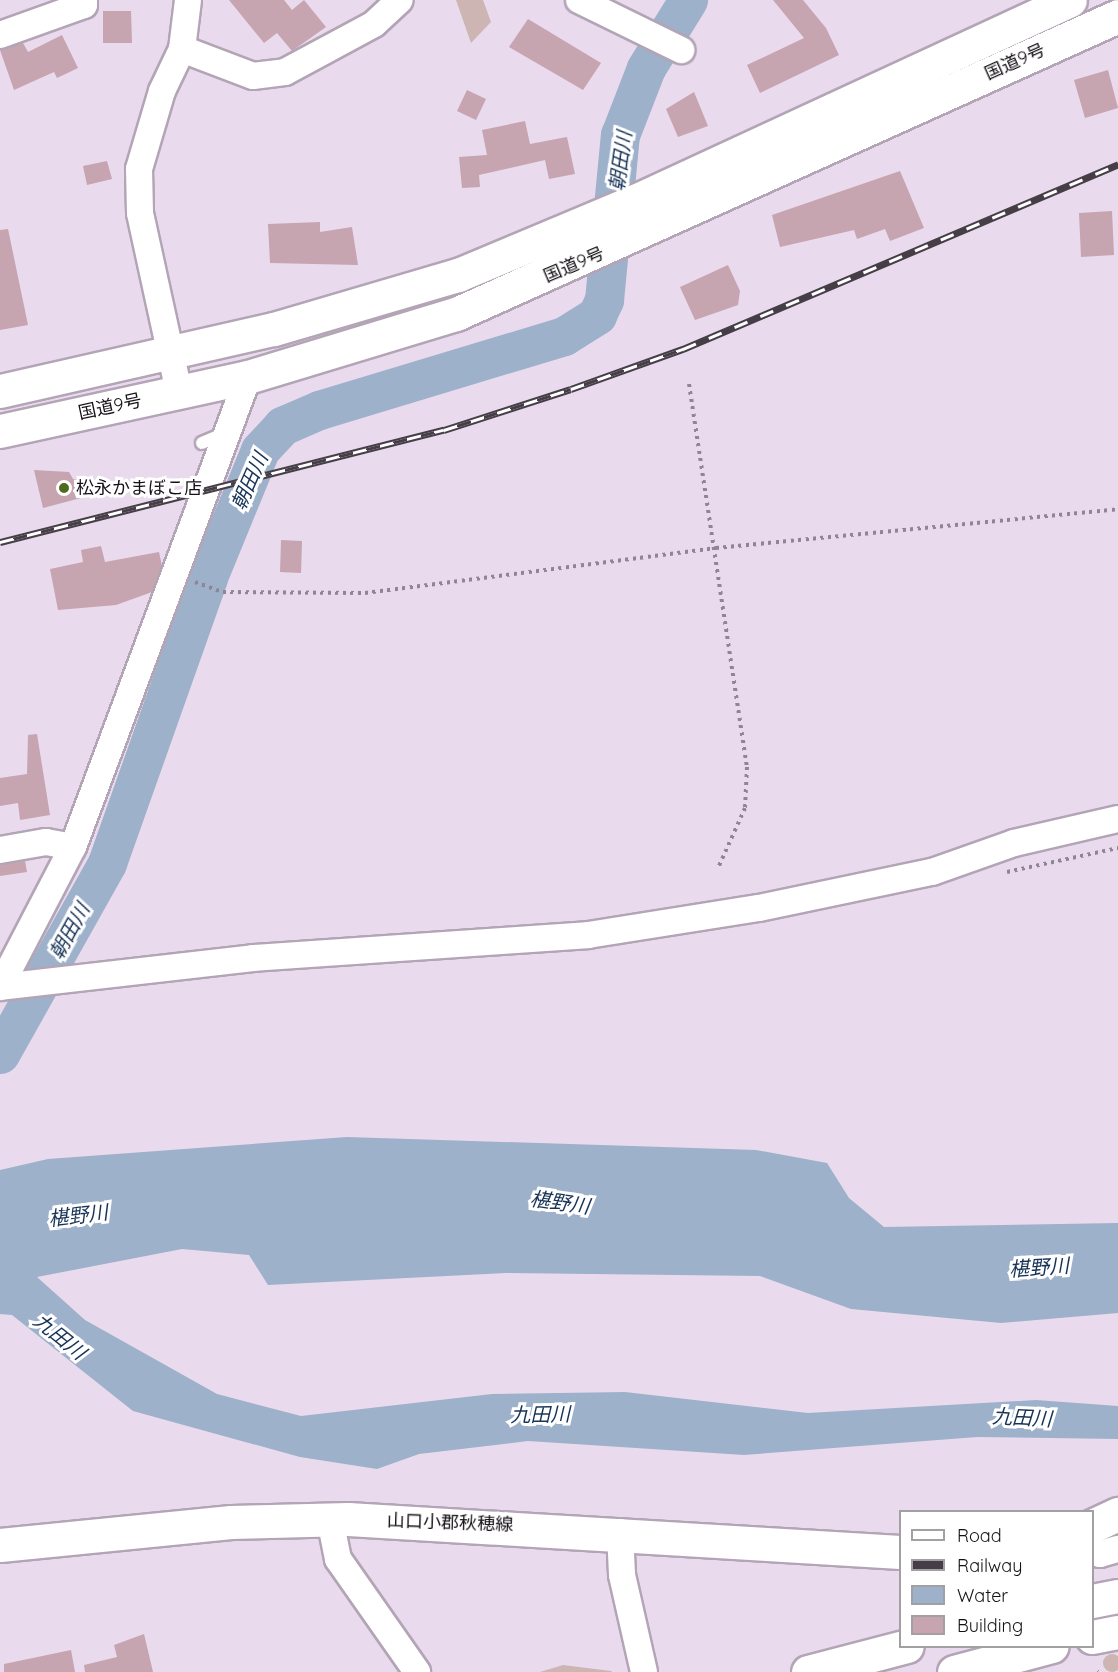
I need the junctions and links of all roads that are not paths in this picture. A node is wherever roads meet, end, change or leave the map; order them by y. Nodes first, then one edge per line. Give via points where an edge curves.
1 (84, 0) edge
2 (188, 0) edge
3 (400, 0) edge
4 (579, 0) edge
5 (1070, 0) edge
6 (1118, 16) edge
7 (0, 35) edge
8 (182, 49) junction
9 (681, 50) dead end
10 (168, 352) junction
11 (248, 377) junction
12 (0, 391) edge
13 (179, 392) junction
14 (0, 431) edge
15 (227, 432) junction
16 (202, 444) dead end
17 (1118, 819) edge
18 (73, 847) junction
19 (0, 850) edge
20 (5, 986) edge
21 (1118, 1514) edge
22 (330, 1519) junction
23 (1094, 1525) edge
24 (620, 1532) junction
25 (0, 1545) edge
26 (1118, 1549) edge
27 (1094, 1550) edge
28 (899, 1552) edge
29 (1118, 1596) edge
30 (1094, 1601) edge
31 (1118, 1632) edge
32 (1094, 1637) edge
33 (903, 1648) edge
34 (1048, 1648) edge
35 (417, 1672) edge
36 (644, 1672) edge
37 (808, 1672) edge
38 (954, 1672) edge

1 - 7 street via 84,5
2 - 8 street
3 - 8 street via 374,24 285,72 253,76
4 - 9 street via 604,17 640,27
5 - 10 main road, 国道9号 via 635,201 458,275 274,329
6 - 11 main road, 国道9号 via 629,241 456,314
8 - 10 street via 162,91 139,169 140,213
10 - 12 main road, 国道9号
10 - 13 street
11 - 13 main road, 国道9号
11 - 15 street
13 - 14 main road, 国道9号
15 - 16 lane
15 - 18 street via 178,576
17 - 20 street via 1014,843 932,872 759,908 588,935 253,958
18 - 19 street via 46,842
18 - 20 street
21 - 23 main road
22 - 24 main road, 山口小郡秋穂線
22 - 25 main road, 山口小郡秋穂線 via 231,1522
22 - 35 street via 338,1560
24 - 28 main road, 山口小郡秋穂線
24 - 36 street via 622,1575
26 - 27 street via 1100,1554
29 - 30 main road
31 - 32 main road
33 - 37 main road
34 - 38 main road

